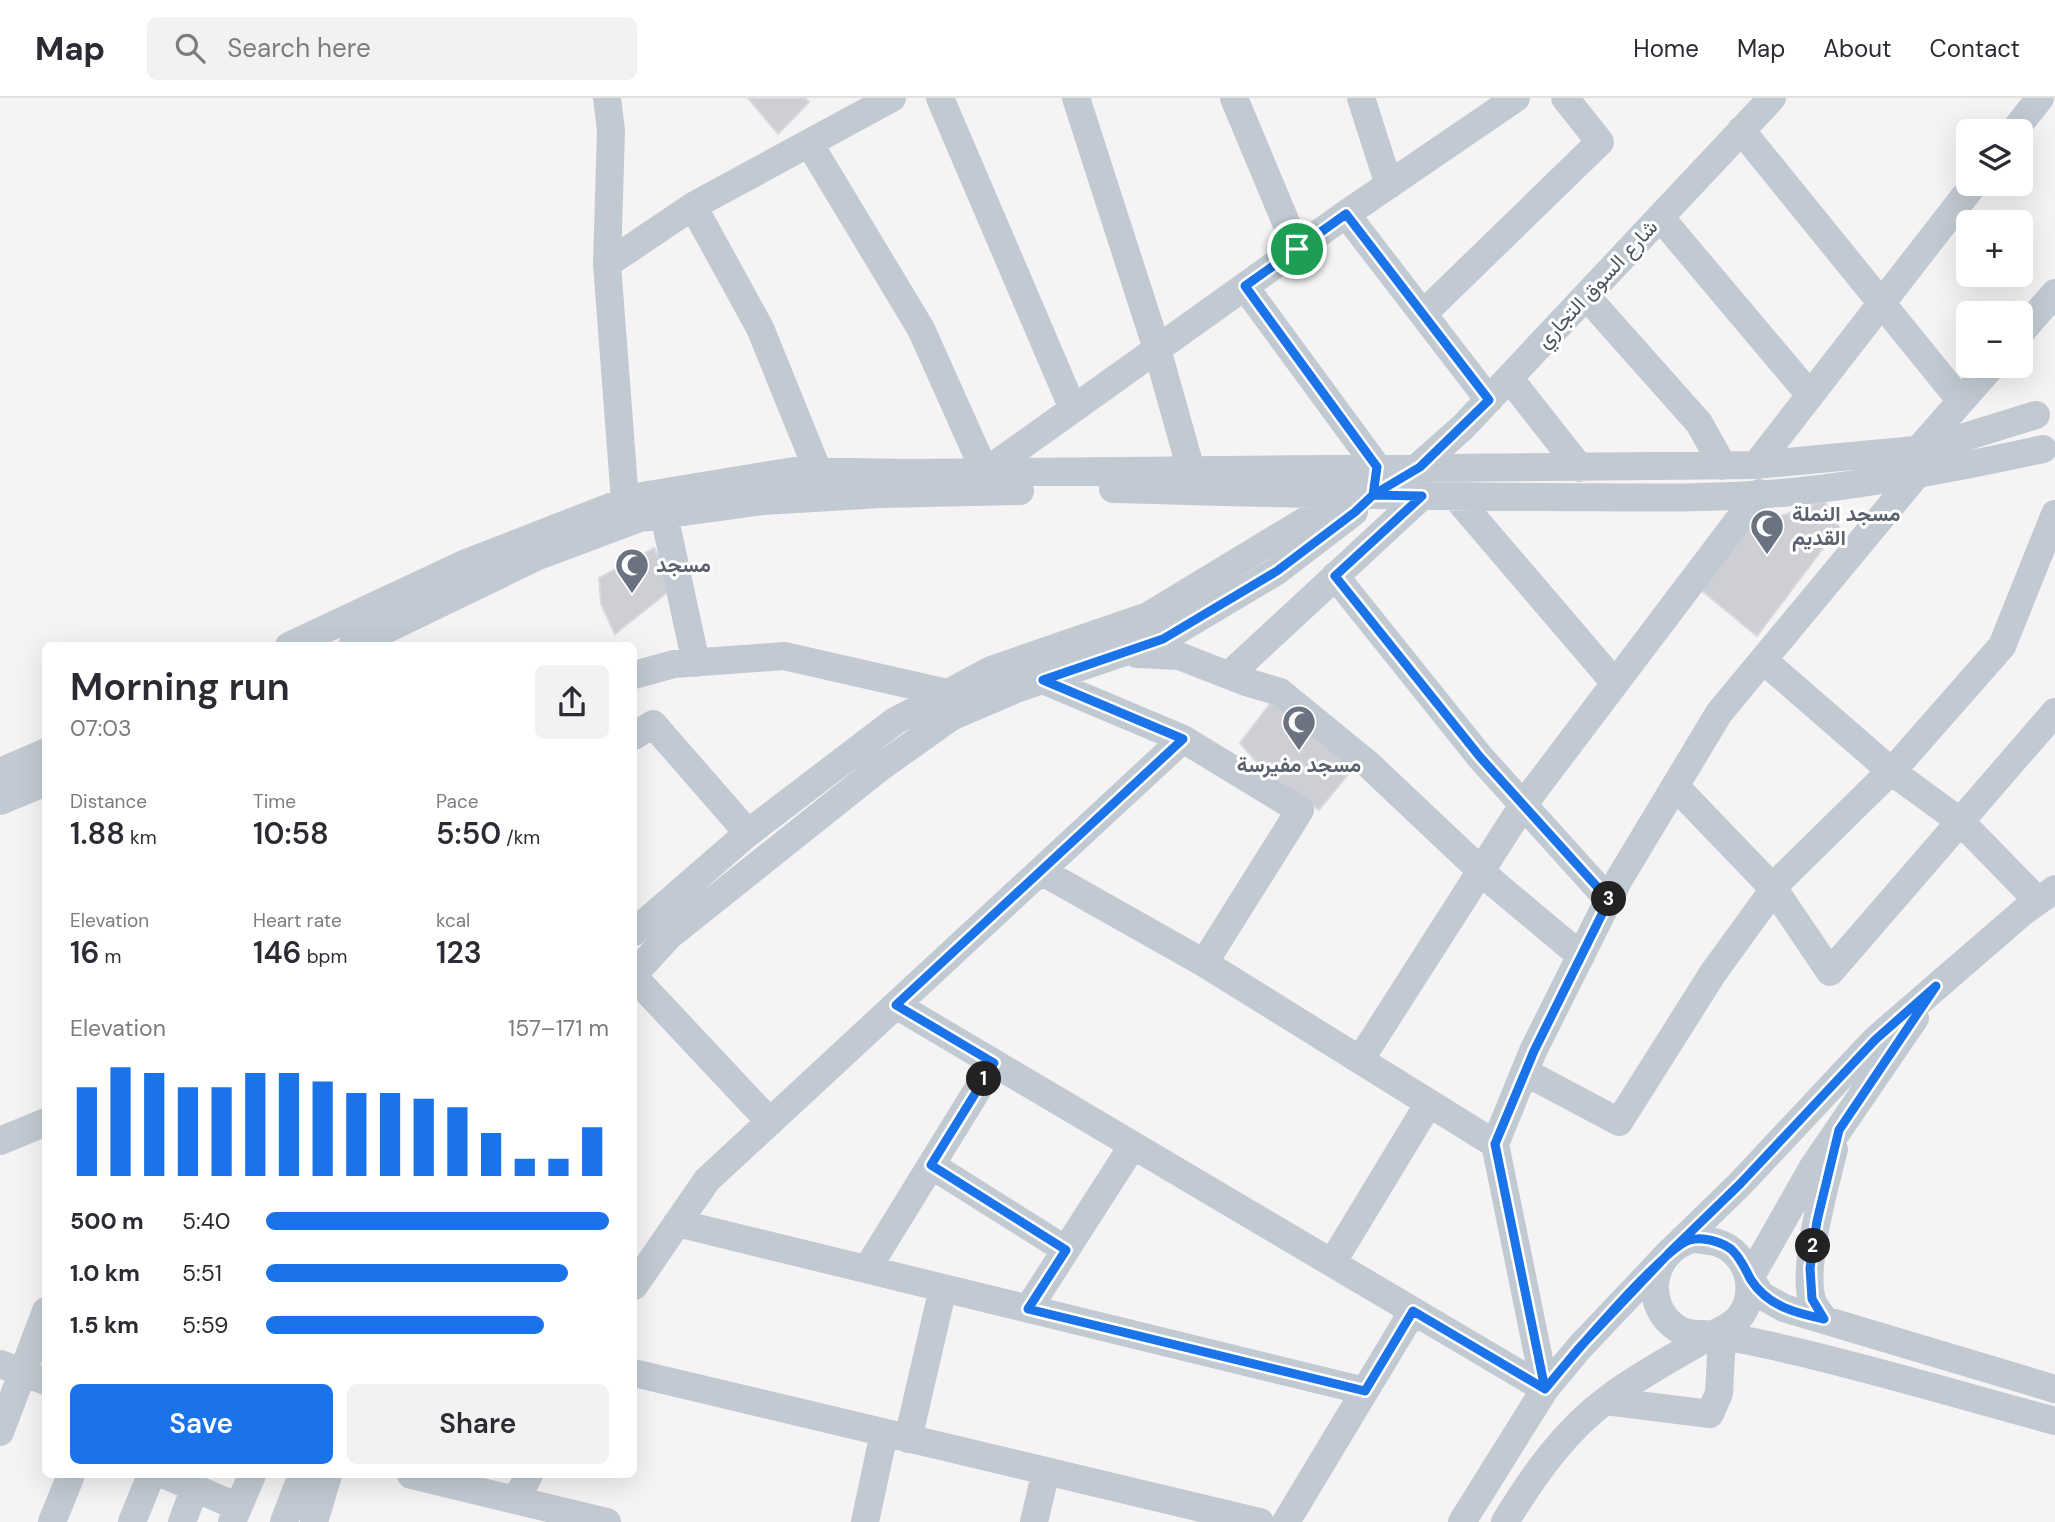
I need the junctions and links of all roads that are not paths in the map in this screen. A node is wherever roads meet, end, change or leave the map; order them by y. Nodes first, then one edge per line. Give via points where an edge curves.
1 (607, 98) edge
2 (892, 98) edge
3 (940, 98) edge
4 (1076, 98) edge
5 (1234, 98) edge
6 (1361, 98) edge
7 (1516, 98) edge
8 (1565, 98) edge
9 (1772, 98) edge
10 (2040, 98) edge
11 (2023, 119) edge
12 (1741, 130) junction
13 (809, 143) junction
14 (1389, 185) junction
15 (1965, 196) edge
16 (693, 206) junction
17 (1346, 214) junction
18 (1660, 217) junction
19 (1297, 249) junction
20 (607, 264) junction
21 (1245, 286) junction
22 (2055, 293) edge
23 (1586, 296) junction
24 (1881, 303) junction
25 (1423, 314) junction
26 (2033, 318) edge
27 (1157, 349) junction
28 (1981, 378) edge
29 (1510, 379) junction
30 (1811, 395) junction
31 (1489, 400) junction
32 (1961, 401) junction
33 (2046, 406) edge
34 (1073, 409) junction
35 (2049, 453) edge
36 (1918, 461) junction
37 (1756, 465) junction
38 (1723, 466) junction
39 (1377, 467) junction
40 (1420, 467) junction
41 (1580, 468) junction
42 (1191, 470) junction
43 (818, 471) junction
44 (985, 472) junction
45 (1759, 493) junction
46 (1373, 495) junction
47 (1422, 496) junction
48 (1455, 496) junction
49 (625, 501) junction
50 (2055, 514) edge
51 (664, 515) junction
52 (1335, 576) junction
53 (298, 642) edge
54 (360, 642) edge
55 (1123, 653) junction
56 (1763, 660) junction
57 (696, 663) junction
58 (637, 674) edge
59 (1229, 675) junction
60 (1043, 680) junction
61 (1615, 683) junction
62 (947, 693) junction
63 (2055, 712) edge
64 (637, 734) edge
65 (1183, 739) junction
66 (42, 754) edge
67 (1891, 771) junction
68 (0, 772) edge
69 (42, 784) edge
70 (1675, 786) junction
71 (0, 801) edge
72 (1523, 805) junction
73 (1961, 822) junction
74 (748, 833) junction
75 (1041, 871) junction
76 (1481, 871) junction
77 (1774, 889) junction
78 (2046, 895) edge
79 (1609, 900) junction
80 (637, 929) edge
81 (1581, 956) junction
82 (1204, 963) junction
83 (637, 973) edge
84 (637, 979) edge
85 (1936, 986) junction
86 (896, 1005) junction
87 (1360, 1060) junction
88 (994, 1063) junction
89 (1525, 1072) junction
90 (1429, 1103) junction
91 (770, 1122) junction
92 (42, 1124) edge
93 (1839, 1130) junction
94 (0, 1141) edge
95 (1495, 1144) junction
96 (1133, 1145) junction
97 (931, 1165) junction
98 (677, 1223) junction
99 (1066, 1250) junction
100 (1669, 1253) junction
101 (1332, 1263) junction
102 (867, 1269) junction
103 (1750, 1278) junction
104 (637, 1282) edge
105 (943, 1288) junction
106 (1028, 1309) junction
107 (1413, 1311) junction
108 (1824, 1319) junction
109 (42, 1322) edge
110 (1716, 1336) junction
111 (23, 1373) edge
112 (637, 1374) edge
113 (1545, 1389) junction
114 (2055, 1389) edge
115 (1365, 1391) junction
116 (1605, 1401) junction
117 (2055, 1421) edge
118 (0, 1432) edge
119 (896, 1436) junction
120 (1046, 1471) junction
121 (70, 1478) edge
122 (150, 1478) edge
123 (172, 1478) edge
124 (250, 1478) edge
125 (298, 1478) edge
126 (327, 1478) edge
127 (424, 1478) edge
128 (527, 1478) edge
129 (195, 1488) junction
130 (516, 1500) junction
131 (235, 1514) edge
132 (52, 1522) edge
133 (132, 1522) edge
134 (182, 1522) edge
135 (284, 1522) edge
136 (314, 1522) edge
137 (607, 1522) edge
138 (864, 1522) edge
139 (1034, 1522) edge
140 (1260, 1522) edge
141 (1286, 1522) edge
142 (1462, 1522) edge
143 (1505, 1522) edge

1 - 20 street via 611,130
2 - 13 street
3 - 34 street
4 - 27 street
5 - 19 street
6 - 14 street
7 - 14 street
8 - 25 street via 1600,142
9 - 12 street, شارع السوق التجاري
10 - 11 street
12 - 18 street, شارع السوق التجاري
12 - 24 street
13 - 16 street
13 - 44 street via 920,329
14 - 17 street
15 - 24 street
16 - 20 street
16 - 43 street via 760,328
17 - 19 street
17 - 25 street
18 - 23 street, شارع السوق التجاري
18 - 30 street
19 - 21 street
20 - 49 street
21 - 27 street
21 - 39 street
22 - 26 street
23 - 29 street, شارع السوق التجاري
23 - 38 street via 1699,423
24 - 30 street
24 - 32 street
25 - 31 street
27 - 34 street
27 - 42 street
28 - 32 street
29 - 31 street, شارع السوق التجاري
29 - 41 street
30 - 37 street
31 - 40 street, شارع السوق التجاري
32 - 36 street
33 - 35 street via 2035,433
33 - 36 street
34 - 44 street
35 - 36 street via 1958,467
36 - 37 street
36 - 45 street via 1792,492
36 - 56 street
37 - 38 street
38 - 41 street
39 - 40 street
39 - 42 street
39 - 46 street
40 - 41 street
40 - 46 street, شارع السوق التجاري
42 - 44 street
43 - 44 street
43 - 49 street via 794,471
45 - 48 street
45 - 61 street
46 - 47 street
46 - 51 street via 1094,489 881,494 763,500
46 - 55 street via 1277,571 1163,639
46 - 62 street via 1305,521 1148,616 990,670
47 - 48 street
47 - 52 street
48 - 61 street
49 - 53 street via 466,563
50 - 67 street via 2002,646
51 - 54 street via 640,518 536,557
51 - 57 street
52 - 59 street
52 - 72 street
55 - 59 street via 1179,656
55 - 60 street
56 - 67 street
56 - 70 street via 1719,713
57 - 58 street
57 - 62 street via 784,656
59 - 76 street via 1280,692 1368,764
60 - 65 street
60 - 83 street via 951,717 878,769 670,935
61 - 72 street
62 - 74 street via 895,721
63 - 73 street
64 - 74 street via 653,724
65 - 75 street
65 - 82 street via 1300,810
66 - 68 street
67 - 73 street
67 - 77 street
69 - 71 street
70 - 77 street
70 - 79 street
72 - 76 street
72 - 79 street
73 - 77 street via 1830,972
73 - 78 street
74 - 80 street
75 - 82 street
75 - 86 street
76 - 81 street
76 - 87 street
77 - 89 street via 1713,973 1619,1122
78 - 85 street
79 - 81 street
81 - 89 street
82 - 87 street
84 - 91 street
85 - 93 street
85 - 100 street via 1875,1040 1733,1192
86 - 88 street
86 - 91 street
87 - 90 street
88 - 96 street
88 - 97 street
89 - 95 street
90 - 95 street
90 - 101 street
91 - 98 street via 708,1180
92 - 94 street
93 - 103 street
93 - 108 street via 1810,1268 1812,1299
95 - 113 street
96 - 99 street
96 - 101 street
97 - 99 street
97 - 102 street
98 - 102 street
98 - 104 street
99 - 106 street
100 - 103 street via 1689,1240 1716,1242 1740,1258
100 - 110 street via 1654,1278 1658,1307 1680,1330
100 - 113 street
101 - 107 street
102 - 105 street
103 - 108 street via 1761,1295 1784,1308
103 - 110 street via 1747,1303 1739,1318
105 - 106 street
105 - 119 street
106 - 115 street
107 - 113 street
107 - 115 street
108 - 114 street
109 - 111 street
110 - 116 street
110 - 116 street via 1719,1394 1710,1414
110 - 117 street via 1803,1353
111 - 118 street
112 - 119 street
113 - 142 street
115 - 141 street
116 - 143 street via 1566,1435
119 - 120 street
119 - 138 street
120 - 139 street
120 - 140 street
121 - 132 street
122 - 133 street
123 - 129 street
124 - 131 street
125 - 135 street
126 - 136 street
127 - 130 street
128 - 130 street
129 - 131 street
129 - 134 street
130 - 137 street

